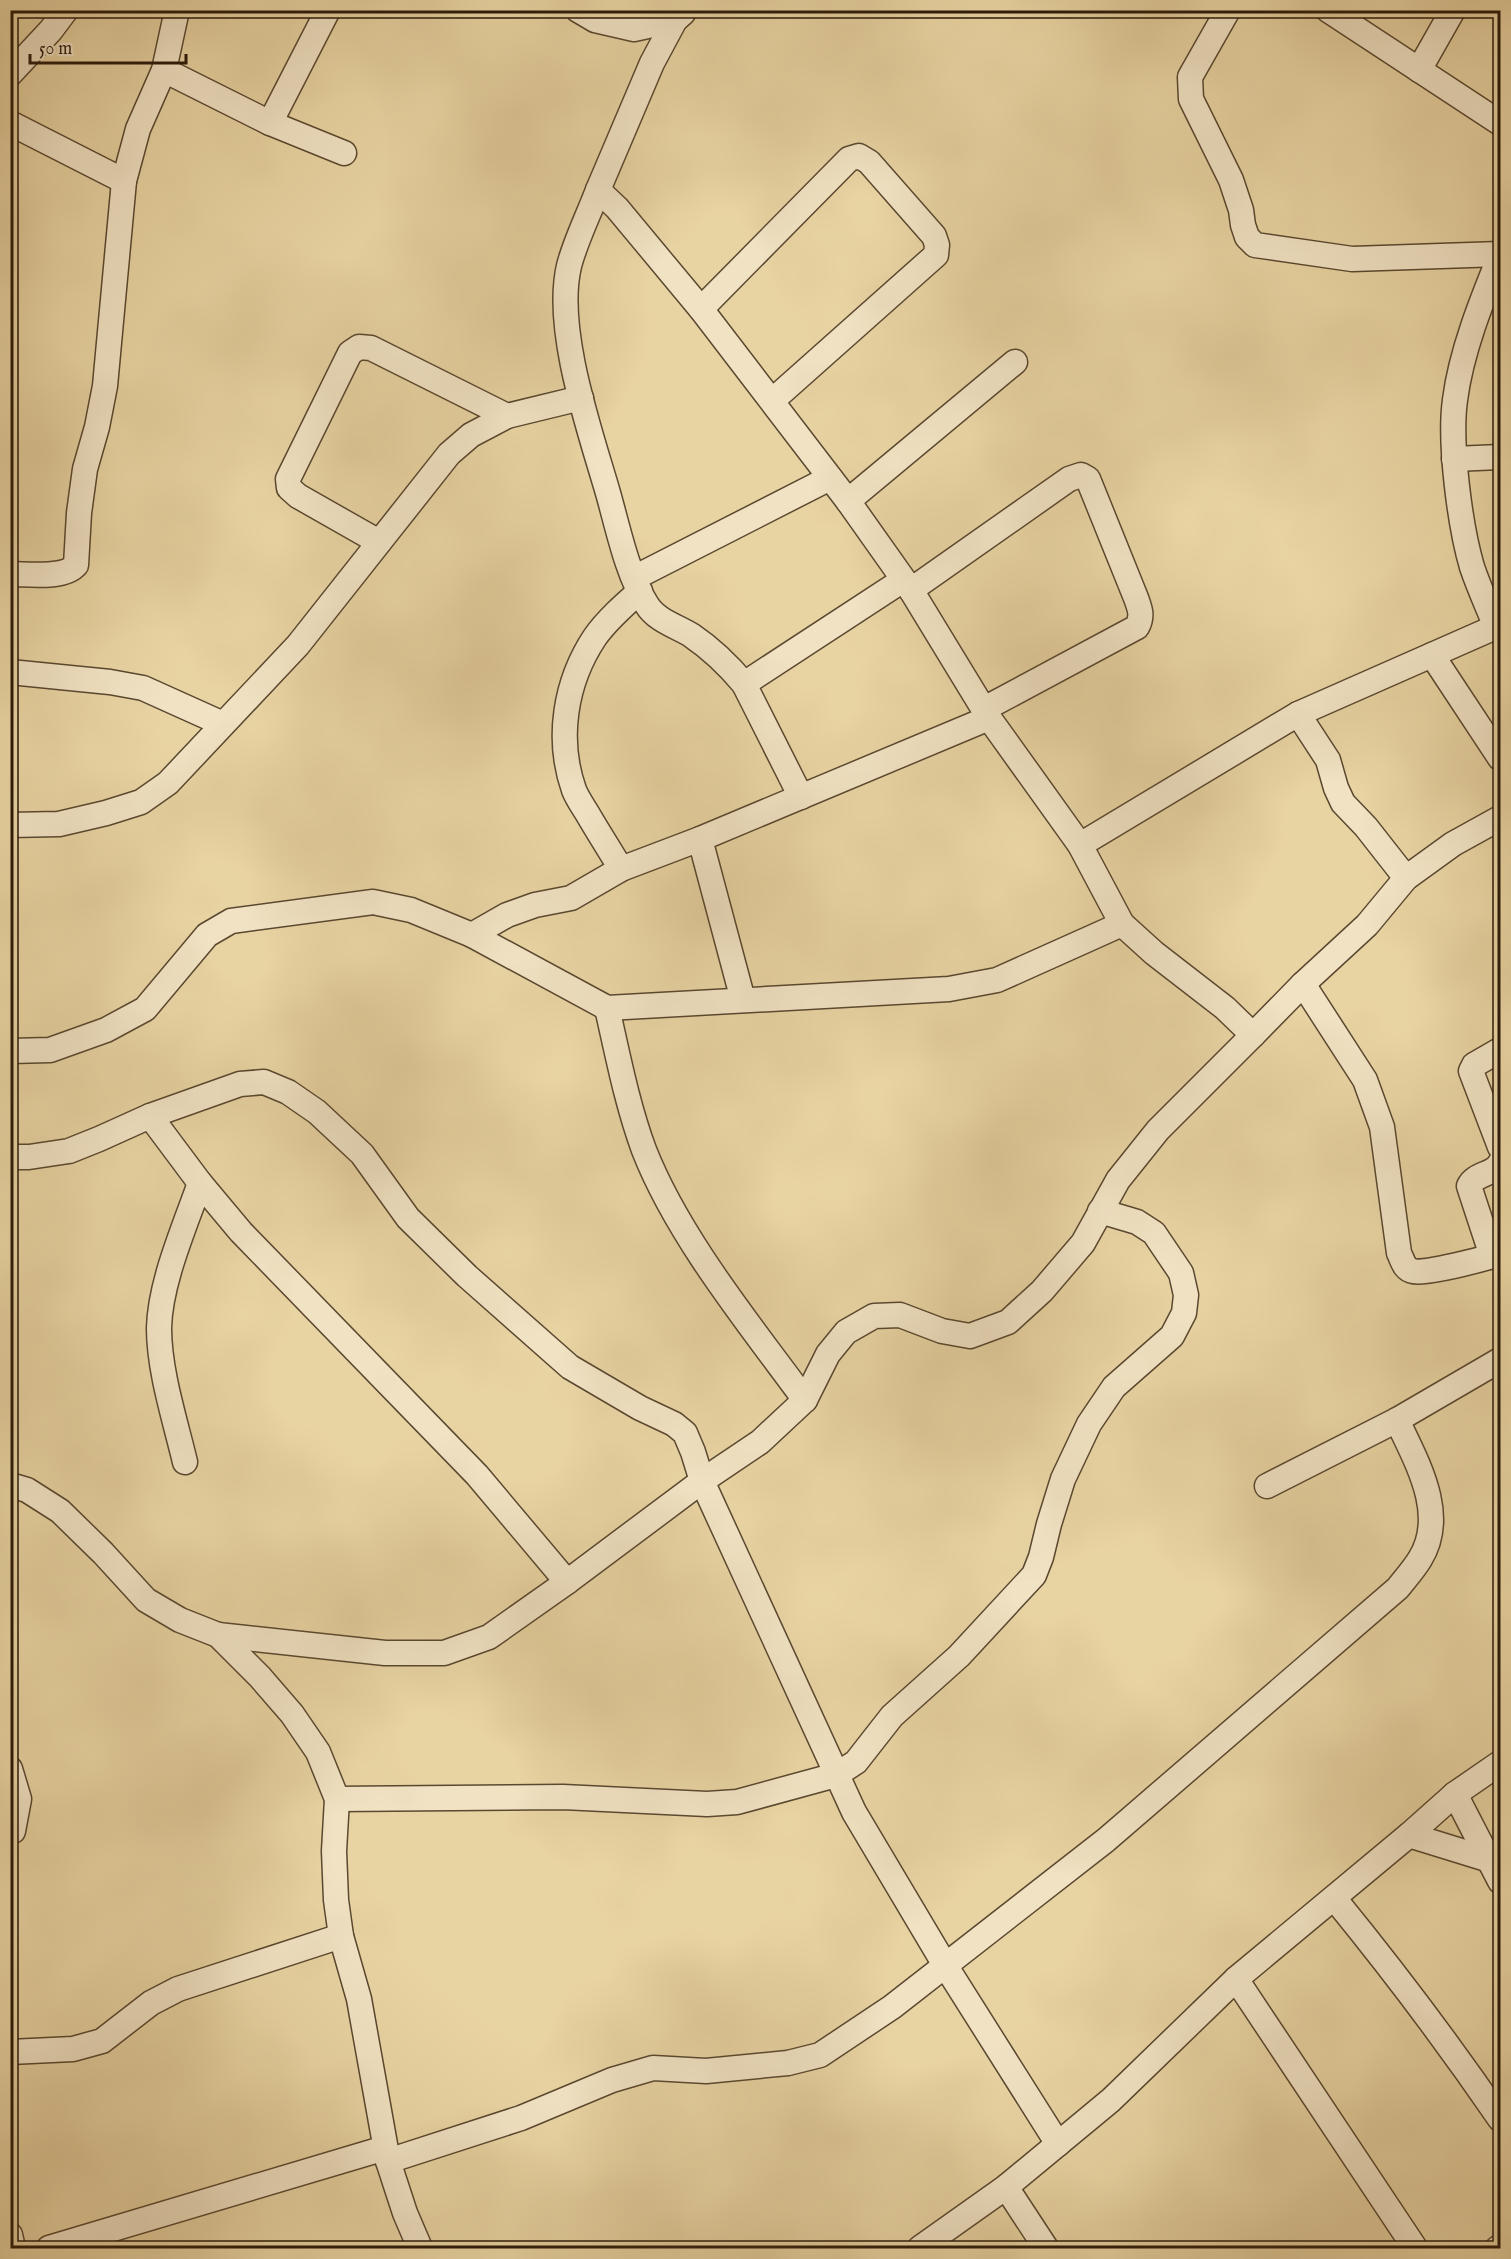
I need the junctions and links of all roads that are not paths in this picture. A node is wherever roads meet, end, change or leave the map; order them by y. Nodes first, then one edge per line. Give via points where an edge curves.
1 (66, 10) edge
2 (177, 10) edge
3 (328, 10) edge
4 (578, 10) edge
5 (1228, 10) edge
6 (1328, 10) edge
7 (1453, 10) edge
8 (681, 15) edge
9 (164, 69) junction
10 (1419, 70) junction
11 (10, 74) edge
12 (10, 123) edge
13 (270, 123) junction
14 (1500, 123) edge
15 (344, 153) dead end
16 (124, 181) junction
17 (598, 190) junction
18 (1500, 255) edge
19 (701, 309) junction
20 (1014, 362) dead end
21 (581, 398) junction
22 (773, 400) junction
23 (507, 416) junction
24 (1500, 458) edge
25 (1455, 459) junction
26 (830, 478) junction
27 (848, 501) junction
28 (379, 542) junction
29 (10, 574) edge
30 (637, 584) junction
31 (907, 585) junction
32 (1498, 626) edge
33 (1432, 655) junction
34 (10, 672) edge
35 (744, 684) junction
36 (987, 713) junction
37 (1298, 714) junction
38 (223, 724) junction
39 (1500, 758) edge
40 (801, 797) junction
41 (1500, 818) edge
42 (10, 825) edge
43 (700, 839) junction
44 (1080, 845) junction
45 (621, 869) junction
46 (1406, 878) junction
47 (1122, 924) junction
48 (472, 935) junction
49 (1303, 984) junction
50 (743, 1000) junction
51 (607, 1008) junction
52 (1253, 1035) junction
53 (10, 1050) edge
54 (1500, 1050) edge
55 (150, 1116) junction
56 (1500, 1147) edge
57 (10, 1157) edge
58 (1500, 1163) edge
59 (200, 1183) junction
60 (1100, 1211) junction
61 (1496, 1255) edge
62 (1500, 1360) edge
63 (806, 1400) junction
64 (1396, 1420) junction
65 (185, 1462) dead end
66 (702, 1482) junction
67 (10, 1485) edge
68 (1267, 1486) dead end
69 (567, 1582) junction
70 (218, 1635) junction
71 (1500, 1763) edge
72 (10, 1769) edge
73 (836, 1775) junction
74 (1455, 1794) junction
75 (337, 1799) junction
76 (10, 1832) edge
77 (1409, 1835) junction
78 (1495, 1870) edge
79 (1334, 1898) junction
80 (341, 1936) junction
81 (945, 1965) junction
82 (1236, 1979) junction
83 (10, 2052) edge
84 (1500, 2119) edge
85 (1058, 2144) junction
86 (387, 2154) junction
87 (1006, 2187) junction
88 (10, 2235) edge
89 (13, 2248) edge
90 (49, 2248) edge
91 (420, 2248) edge
92 (920, 2248) edge
93 (1046, 2248) edge
94 (1415, 2248) edge

1 - 11 street
2 - 9 street
3 - 13 street
4 - 8 street via 595,20 634,29
5 - 18 street via 1190,77 1191,99 1231,180 1243,225 1255,245 1352,259
6 - 10 street
7 - 10 street
8 - 17 street via 652,63
9 - 13 street
9 - 16 street via 138,129
10 - 14 street
12 - 16 street
13 - 15 street
16 - 29 street via 105,386 86,469 76,565 62,573
17 - 19 street
17 - 21 street via 569,267 566,312
18 - 25 street via 1462,366 1455,400
19 - 22 street
19 - 22 street via 849,159 859,156 869,162 933,236 938,245 936,255
20 - 27 street
21 - 23 street
21 - 30 street
22 - 26 street
23 - 28 street via 471,435 449,454
23 - 28 street via 371,348 359,346 350,353 288,479 289,488
24 - 25 street
25 - 32 street via 1472,567
26 - 27 street
26 - 30 street
27 - 31 street
28 - 38 street via 298,645
30 - 35 street via 647,606 658,617 693,637
30 - 45 street via 584,656 564,721 565,756 575,792
31 - 35 street
31 - 36 street
31 - 36 street via 1069,479 1081,475 1089,479 1136,598 1140,611 1137,627
32 - 33 street
33 - 37 street
33 - 39 street
34 - 38 street via 143,688
35 - 40 street
36 - 40 street
36 - 44 street
37 - 44 street
37 - 46 street via 1328,760 1343,803
38 - 42 street via 168,783 141,802 59,824
40 - 43 street
41 - 46 street via 1453,844
43 - 45 street
43 - 50 street
44 - 47 street
45 - 48 street via 572,898 535,904
46 - 49 street via 1367,925
47 - 50 street via 997,980 949,989
47 - 52 street
48 - 51 street
48 - 53 street via 411,910 373,902 231,921 207,935 145,1009 106,1030 50,1050
49 - 52 street
49 - 61 street via 1365,1080 1382,1127 1399,1253 1405,1267 1414,1272
50 - 51 street
51 - 63 street via 645,1153 710,1267
52 - 60 street via 1158,1130 1118,1180
54 - 56 street via 1474,1065 1471,1071
55 - 57 street via 69,1151
55 - 59 street
55 - 66 street via 240,1084 264,1083 288,1092 317,1112 362,1154 408,1218 570,1367 685,1433
58 - 61 street via 1469,1186
59 - 65 street via 178,1243 159,1327 162,1359
59 - 69 street via 241,1232 477,1475
60 - 63 street via 1083,1243 1042,1291 1008,1322 970,1336 942,1331 900,1315 874,1316 846,1332 828,1354
60 - 73 street via 1137,1222 1154,1233 1181,1273 1186,1295 1184,1313 1172,1336 1114,1388 1089,1424 1063,1479 1034,1575 959,1656 892,1716 856,1762
62 - 64 street
63 - 66 street via 760,1442
64 - 68 street
64 - 81 street via 1430,1498 1430,1535 1421,1558 1398,1588 1106,1840
66 - 69 street
66 - 73 street
67 - 70 street via 27,1490 60,1511 146,1600 180,1620
69 - 70 street via 489,1637 444,1653 385,1653
70 - 75 street via 292,1714 318,1752
71 - 74 street
72 - 76 street via 19,1799
73 - 75 street via 737,1802 707,1804 563,1797
73 - 81 street
74 - 77 street
74 - 78 street
75 - 80 street via 334,1851
77 - 78 street
77 - 79 street
79 - 82 street
79 - 84 street
80 - 83 street via 178,1989 151,2003 102,2041 73,2049
80 - 86 street via 359,1999
81 - 85 street
81 - 86 street via 892,2007 820,2055 788,2063 706,2071 653,2068 612,2080 521,2118
82 - 85 street via 1111,2100
82 - 94 street
85 - 87 street
86 - 90 street
86 - 91 street
87 - 92 street
87 - 93 street
88 - 89 street

